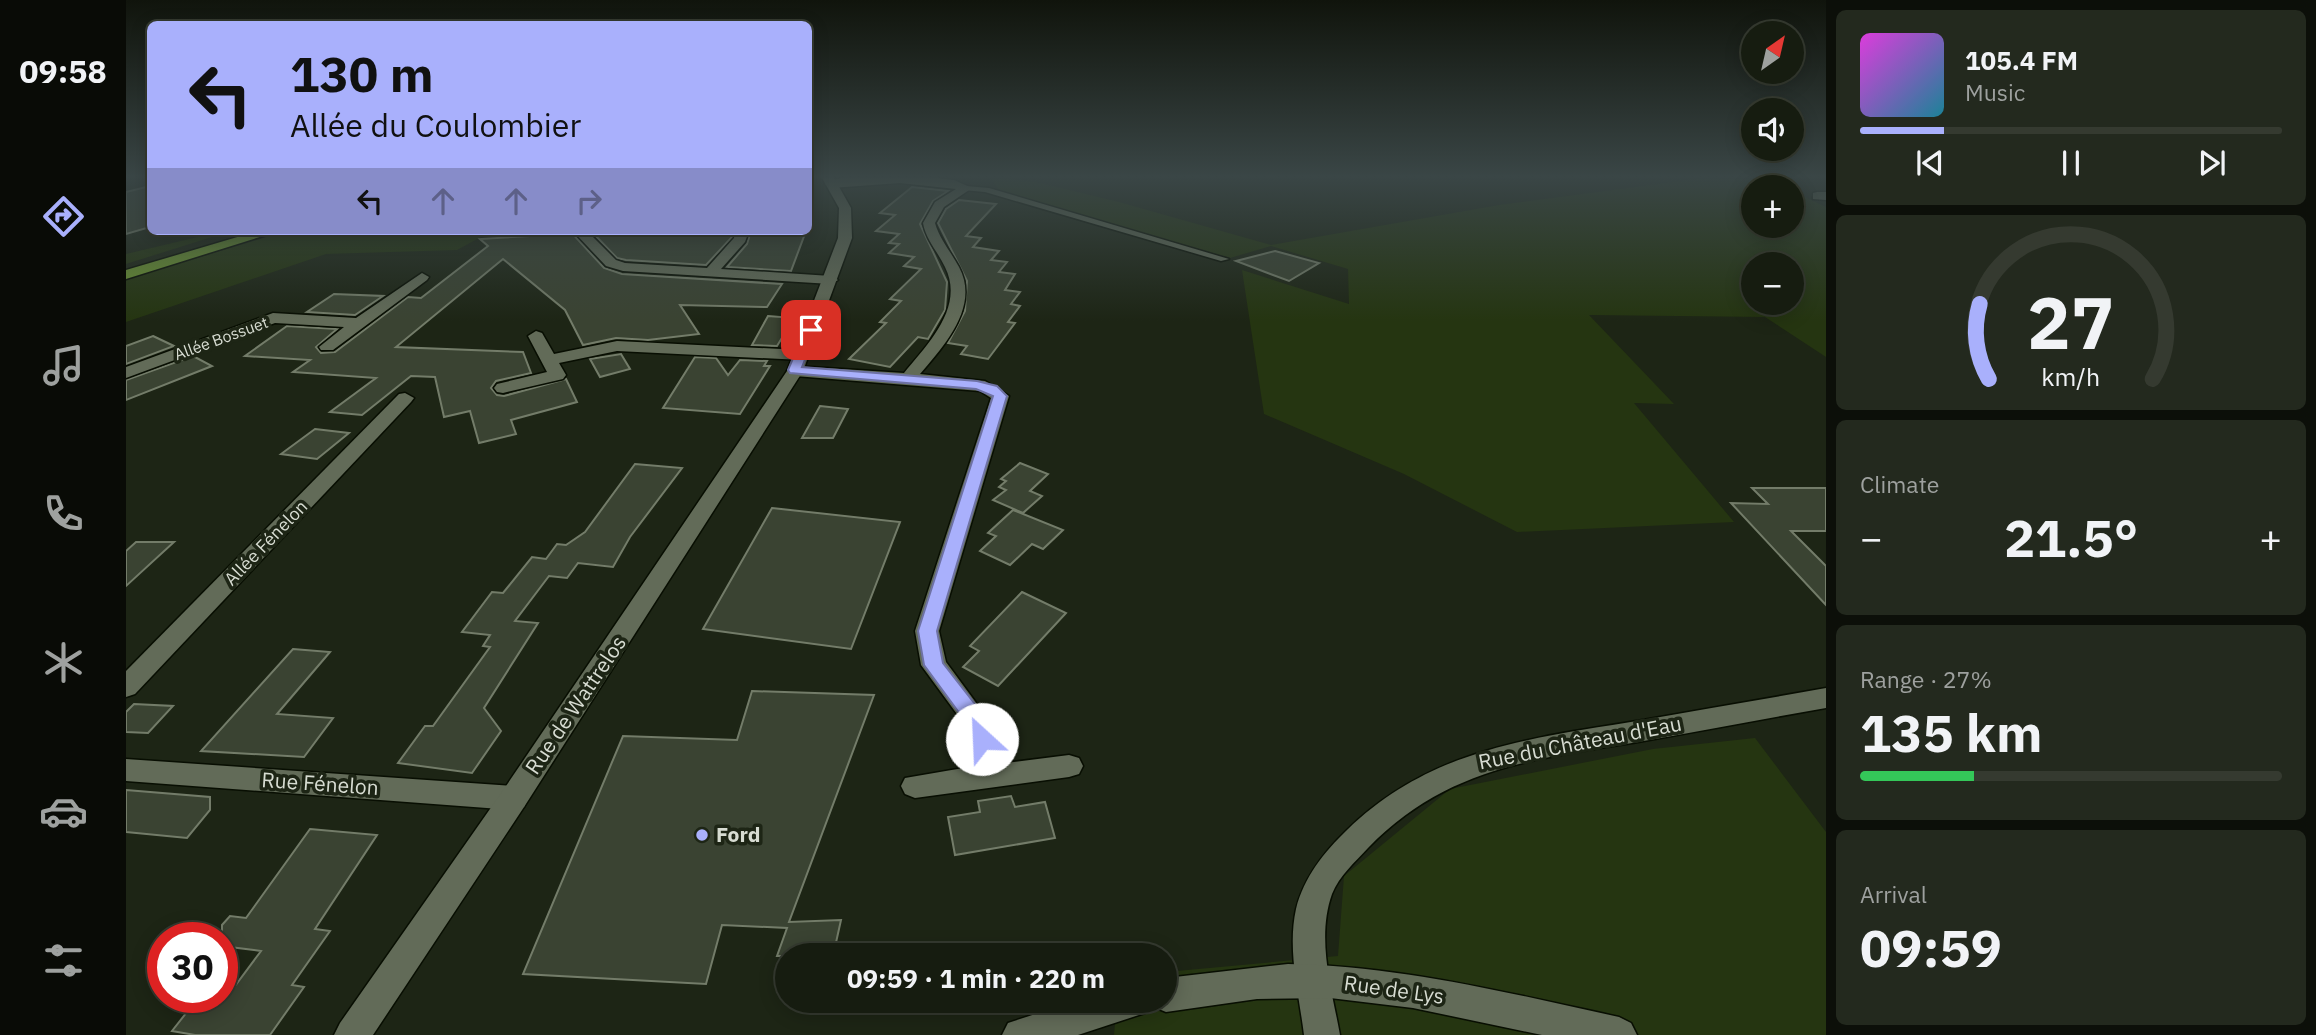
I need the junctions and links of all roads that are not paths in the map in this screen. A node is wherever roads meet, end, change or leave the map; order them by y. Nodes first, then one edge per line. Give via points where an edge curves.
1 (846, 224) edge
2 (929, 224) edge
3 (1104, 224) edge
4 (243, 235) edge
5 (259, 235) edge
6 (584, 235) edge
7 (741, 235) edge
8 (1224, 259) dead end
9 (126, 269) edge
10 (710, 273) junction
11 (126, 275) edge
12 (422, 277) dead end
13 (831, 280) junction
14 (360, 323) junction
15 (536, 336) dead end
16 (327, 346) dead end
17 (549, 360) junction
18 (798, 363) junction
19 (126, 373) edge
20 (908, 378) junction
21 (503, 388) dead end
22 (405, 398) dead end
23 (126, 687) edge
24 (1826, 698) edge
25 (1069, 766) dead end
26 (126, 770) edge
27 (984, 776) junction
28 (915, 786) dead end
29 (514, 798) junction
30 (1314, 981) junction
31 (1177, 993) edge
32 (1093, 1013) edge
33 (352, 1035) edge
34 (1020, 1035) edge
35 (1322, 1035) edge
36 (1619, 1035) edge

1 - 13 street, Rue de Wattrelos
2 - 20 street via 953,267 958,293 948,326
3 - 8 lane
4 - 9 highway
5 - 11 highway
6 - 10 street via 616,265
7 - 10 street
10 - 13 street
12 - 14 street
13 - 18 street, Rue de Wattrelos
14 - 16 street
14 - 19 street, Allée Bossuet via 273,318
15 - 17 street
17 - 18 street via 617,346
17 - 21 street via 557,375
18 - 20 street
18 - 29 street, Rue de Wattrelos
20 - 27 street via 985,386 1000,396 928,631 934,665 978,723
22 - 23 street, Allée Fénelon
24 - 30 street, Rue du Château d'Eau via 1507,754 1446,774 1413,791 1383,811 1330,870 1317,892 1311,918
25 - 27 street
26 - 29 street, Rue Fénelon
27 - 28 street
29 - 33 street, Rue de Wattrelos
30 - 31 street, Rue de Lys
30 - 35 street, Rue du Château d'Eau
30 - 36 street, Rue de Lys via 1398,988
32 - 34 street

